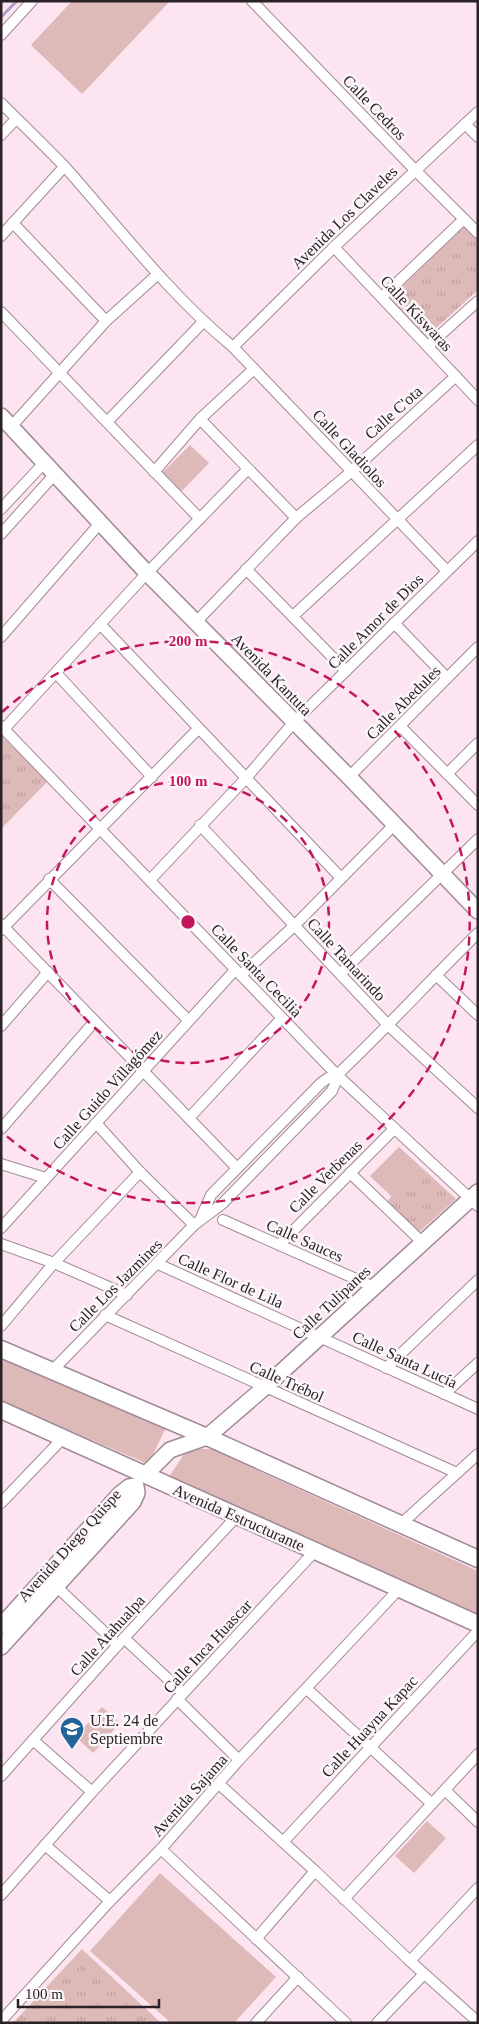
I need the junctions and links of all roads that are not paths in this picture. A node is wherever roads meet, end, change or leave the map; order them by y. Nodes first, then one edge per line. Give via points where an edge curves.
1 (32, 1) edge
2 (252, 1) edge
3 (1, 35) edge
4 (1, 103) edge
5 (478, 112) edge
6 (16, 119) junction
7 (465, 124) junction
8 (1, 135) edge
9 (478, 137) edge
10 (64, 167) junction
11 (415, 170) junction
12 (464, 219) junction
13 (13, 223) junction
14 (478, 233) edge
15 (1, 236) edge
16 (334, 247) junction
17 (158, 274) junction
18 (382, 296) junction
19 (478, 301) edge
20 (1, 312) edge
21 (106, 321) junction
22 (203, 322) junction
23 (428, 346) junction
24 (233, 347) junction
25 (254, 369) junction
26 (60, 373) junction
27 (456, 376) junction
28 (478, 400) edge
29 (200, 419) junction
30 (6, 421) edge
31 (107, 422) junction
32 (478, 445) edge
33 (44, 463) junction
34 (247, 470) junction
35 (352, 471) junction
36 (154, 472) junction
37 (55, 474) junction
38 (1, 509) edge
39 (296, 518) junction
40 (200, 519) junction
41 (398, 521) junction
42 (101, 522) junction
43 (1, 534) edge
44 (478, 541) edge
45 (246, 569) junction
46 (446, 570) junction
47 (147, 573) junction
48 (293, 616) junction
49 (197, 621) junction
50 (394, 623) junction
51 (100, 624) junction
52 (1, 637) edge
53 (478, 647) edge
54 (346, 671) junction
55 (56, 673) junction
56 (447, 678) junction
57 (294, 722) junction
58 (400, 726) junction
59 (3, 728) edge
60 (198, 729) junction
61 (478, 743) edge
62 (447, 774) junction
63 (247, 776) junction
64 (152, 777) junction
65 (349, 777) junction
66 (478, 805) edge
67 (200, 825) junction
68 (394, 825) junction
69 (100, 828) junction
70 (478, 839) edge
71 (443, 874) junction
72 (341, 878) junction
73 (49, 879) junction
74 (150, 880) junction
75 (478, 911) edge
76 (294, 926) junction
77 (2, 927) edge
78 (478, 933) edge
79 (48, 972) junction
80 (238, 972) junction
81 (341, 973) junction
82 (436, 975) junction
83 (478, 1015) edge
84 (282, 1018) junction
85 (188, 1020) junction
86 (96, 1021) junction
87 (1, 1026) edge
88 (389, 1026) junction
89 (144, 1072) junction
90 (336, 1076) junction
91 (478, 1108) edge
92 (189, 1118) junction
93 (96, 1122) junction
94 (1, 1129) edge
95 (394, 1129) junction
96 (1, 1164) edge
97 (237, 1168) junction
98 (140, 1172) junction
99 (350, 1173) junction
100 (46, 1178) junction
101 (475, 1199) edge
102 (224, 1220) dead end
103 (197, 1223) junction
104 (1, 1228) edge
105 (422, 1242) junction
106 (1, 1244) edge
107 (279, 1245) junction
108 (54, 1263) junction
109 (158, 1264) junction
110 (478, 1280) edge
111 (374, 1287) junction
112 (126, 1295) junction
113 (105, 1315) junction
114 (1, 1326) edge
115 (320, 1336) junction
116 (1, 1349) edge
117 (478, 1363) edge
118 (386, 1368) junction
119 (52, 1371) junction
120 (265, 1388) junction
121 (444, 1394) junction
122 (478, 1409) edge
123 (1, 1410) edge
124 (207, 1436) junction
125 (63, 1438) junction
126 (478, 1454) edge
127 (457, 1473) junction
128 (141, 1481) junction
129 (1, 1503) edge
130 (237, 1516) junction
131 (401, 1524) junction
132 (314, 1551) junction
133 (476, 1556) edge
134 (56, 1586) junction
135 (399, 1589) junction
136 (478, 1624) edge
137 (1, 1626) edge
138 (478, 1631) edge
139 (121, 1641) junction
140 (1, 1647) edge
141 (307, 1689) junction
142 (180, 1696) junction
143 (33, 1740) junction
144 (369, 1748) junction
145 (478, 1754) edge
146 (239, 1760) junction
147 (1, 1776) edge
148 (219, 1784) junction
149 (445, 1790) junction
150 (92, 1792) junction
151 (431, 1803) junction
152 (478, 1822) edge
153 (283, 1842) junction
154 (45, 1845) junction
155 (161, 1849) junction
156 (315, 1871) junction
157 (478, 1888) edge
158 (1, 1895) edge
159 (344, 1899) junction
160 (110, 1901) junction
161 (256, 1939) junction
162 (410, 1961) junction
163 (424, 1974) junction
164 (298, 1977) junction
165 (478, 2006) edge
166 (474, 2018) edge
167 (1, 2021) edge
168 (256, 2023) edge
169 (346, 2023) edge
170 (377, 2023) edge

1 - 3 street
2 - 11 street, Calle Cedros
4 - 6 street, Calle Gladiolos
5 - 7 street, Avenida Los Claveles
6 - 8 street
6 - 10 street, Calle Gladiolos
7 - 9 street
7 - 11 street, Avenida Los Claveles
10 - 13 street
10 - 17 street, Calle Gladiolos
11 - 12 street, Calle Cedros
11 - 16 street, Avenida Los Claveles
12 - 14 street, Calle Cedros
12 - 18 street
13 - 15 street
13 - 21 street
16 - 18 street, Calle Kiswaras
16 - 24 street, Avenida Los Claveles
17 - 21 street
17 - 22 street, Calle Gladiolos
18 - 23 street, Calle Kiswaras
19 - 23 street
20 - 26 street
21 - 26 street
22 - 24 street, Calle Gladiolos
22 - 31 street
23 - 27 street, Calle Kiswaras
24 - 25 street, Calle Gladiolos
25 - 29 street
25 - 35 street, Calle Gladiolos
26 - 30 street
26 - 31 street
27 - 28 street, Calle Kiswaras
27 - 35 street, Calle C'ota
29 - 34 street
29 - 36 street
30 - 33 street, Avenida Kantuta
31 - 36 street
32 - 41 street
33 - 37 street, Avenida Kantuta
33 - 38 street
34 - 39 street
34 - 40 street
35 - 39 street, Calle C'ota
35 - 41 street, Calle Gladiolos
36 - 40 street
37 - 42 street, Avenida Kantuta
37 - 43 street
39 - 45 street, Calle C'ota
40 - 47 street
41 - 46 street, Calle Gladiolos
41 - 48 street
42 - 47 street, Avenida Kantuta
42 - 52 street
44 - 46 street, Calle Amor de Dios
45 - 48 street
45 - 49 street, Calle C'ota
46 - 50 street, Calle Amor de Dios
47 - 49 street, Avenida Kantuta
47 - 51 street
48 - 54 street
49 - 57 street, Avenida Kantuta
50 - 54 street, Calle Amor de Dios
50 - 56 street
51 - 55 street
51 - 60 street
53 - 56 street, Calle Abedules
54 - 57 street, Calle Amor de Dios
55 - 59 street
55 - 64 street
56 - 58 street, Calle Abedules
57 - 63 street, Calle Amor de Dios
57 - 65 street, Avenida Kantuta
58 - 62 street
58 - 65 street, Calle Abedules
59 - 69 street, Calle Santa Cecilia
60 - 63 street
60 - 64 street
61 - 62 street
62 - 66 street
63 - 67 street, Calle Amor de Dios
63 - 72 street
64 - 69 street
65 - 68 street, Avenida Kantuta
67 - 74 street, Calle Amor de Dios
67 - 76 street, Calle Tamarindo
68 - 71 street, Avenida Kantuta
68 - 72 street, Calle Guido Villagómez
69 - 73 street
69 - 74 street, Calle Santa Cecilia
70 - 71 street
71 - 75 street, Avenida Kantuta
71 - 81 street
72 - 76 street, Calle Guido Villagómez
73 - 77 street
73 - 85 street
74 - 80 street, Calle Santa Cecilia
76 - 80 street, Calle Guido Villagómez
76 - 81 street, Calle Tamarindo
77 - 79 street
78 - 82 street, Calle Los Jazmines
79 - 86 street
79 - 87 street
80 - 84 street, Calle Santa Cecilia
80 - 85 street, Calle Guido Villagómez
81 - 88 street, Calle Tamarindo
82 - 83 street
82 - 88 street, Calle Los Jazmines
84 - 90 street, Calle Santa Cecilia
84 - 92 street
85 - 89 street, Calle Guido Villagómez
86 - 89 street
86 - 94 street
88 - 90 street, Calle Los Jazmines
88 - 91 street, Calle Tamarindo
89 - 92 street
89 - 93 street, Calle Guido Villagómez
90 - 95 street, Calle Santa Cecilia
90 - 97 street, Calle Los Jazmines via 323,1081
90 - 103 street, Calle Los Jazmines via 332,1090 222,1204
92 - 97 street
93 - 98 street
93 - 100 street, Calle Guido Villagómez
95 - 99 street, Calle Verbenas
95 - 101 street, Calle Santa Cecilia
96 - 100 street
97 - 103 street, Calle Los Jazmines via 209,1198
98 - 103 street
98 - 108 street
99 - 105 street
99 - 107 street, Calle Verbenas
100 - 104 street, Calle Guido Villagómez
101 - 105 street, Calle Tulipanes
102 - 107 street, Calle Sauces
103 - 109 street, Calle Los Jazmines
105 - 111 street, Calle Tulipanes
106 - 108 street
107 - 111 street, Calle Sauces
108 - 112 street
108 - 114 street
109 - 112 street, Calle Los Jazmines
109 - 115 street, Calle Flor de Lila
110 - 118 street
111 - 115 street, Calle Tulipanes
112 - 113 street, Calle Los Jazmines
113 - 119 street, Calle Los Jazmines
113 - 120 street, Calle Trébol
115 - 118 street, Calle Santa Lucía
115 - 120 street, Calle Tulipanes
116 - 119 main road
117 - 121 street
118 - 121 street, Calle Santa Lucía
119 - 124 main road
120 - 124 street, Calle Tulipanes
120 - 127 street, Calle Trébol
121 - 122 street, Calle Santa Lucía
123 - 125 main road, Avenida Estructurante
124 - 128 street, Avenida Diego Quispe via 176,1446 162,1456
124 - 131 main road
125 - 128 main road, Avenida Estructurante
125 - 129 street
126 - 127 street
127 - 131 street
128 - 130 main road, Avenida Estructurante
128 - 134 street, Avenida Diego Quispe via 133,1502
128 - 137 street, Avenida Diego Quispe via 120,1494
130 - 132 main road, Avenida Estructurante
130 - 139 street, Calle Atahualpa
131 - 133 main road
132 - 135 main road, Avenida Estructurante
132 - 142 street, Calle Inca Huascar
134 - 139 street
134 - 140 street, Avenida Diego Quispe
135 - 136 main road, Avenida Estructurante
135 - 141 street, Avenida Sajama
138 - 144 street, Calle Huayna Kapac
139 - 142 street
139 - 143 street, Calle Atahualpa
141 - 144 street
141 - 146 street, Avenida Sajama
142 - 146 street
142 - 150 street, Calle Inca Huascar
143 - 147 street, Calle Atahualpa
143 - 150 street
144 - 151 street
144 - 153 street, Calle Huayna Kapac
145 - 149 street
146 - 148 street, Avenida Sajama
148 - 153 street
148 - 155 street, Avenida Sajama
149 - 151 street
149 - 152 street
150 - 154 street, Calle Inca Huascar
151 - 159 street
153 - 156 street
154 - 158 street, Calle Inca Huascar
154 - 160 street
155 - 160 street, Avenida Sajama
155 - 161 street
156 - 159 street
156 - 161 street
157 - 162 street
159 - 162 street
160 - 167 street, Avenida Sajama
161 - 164 street
162 - 163 street
163 - 166 street
163 - 170 street
164 - 168 street
164 - 169 street
165 - 166 street

